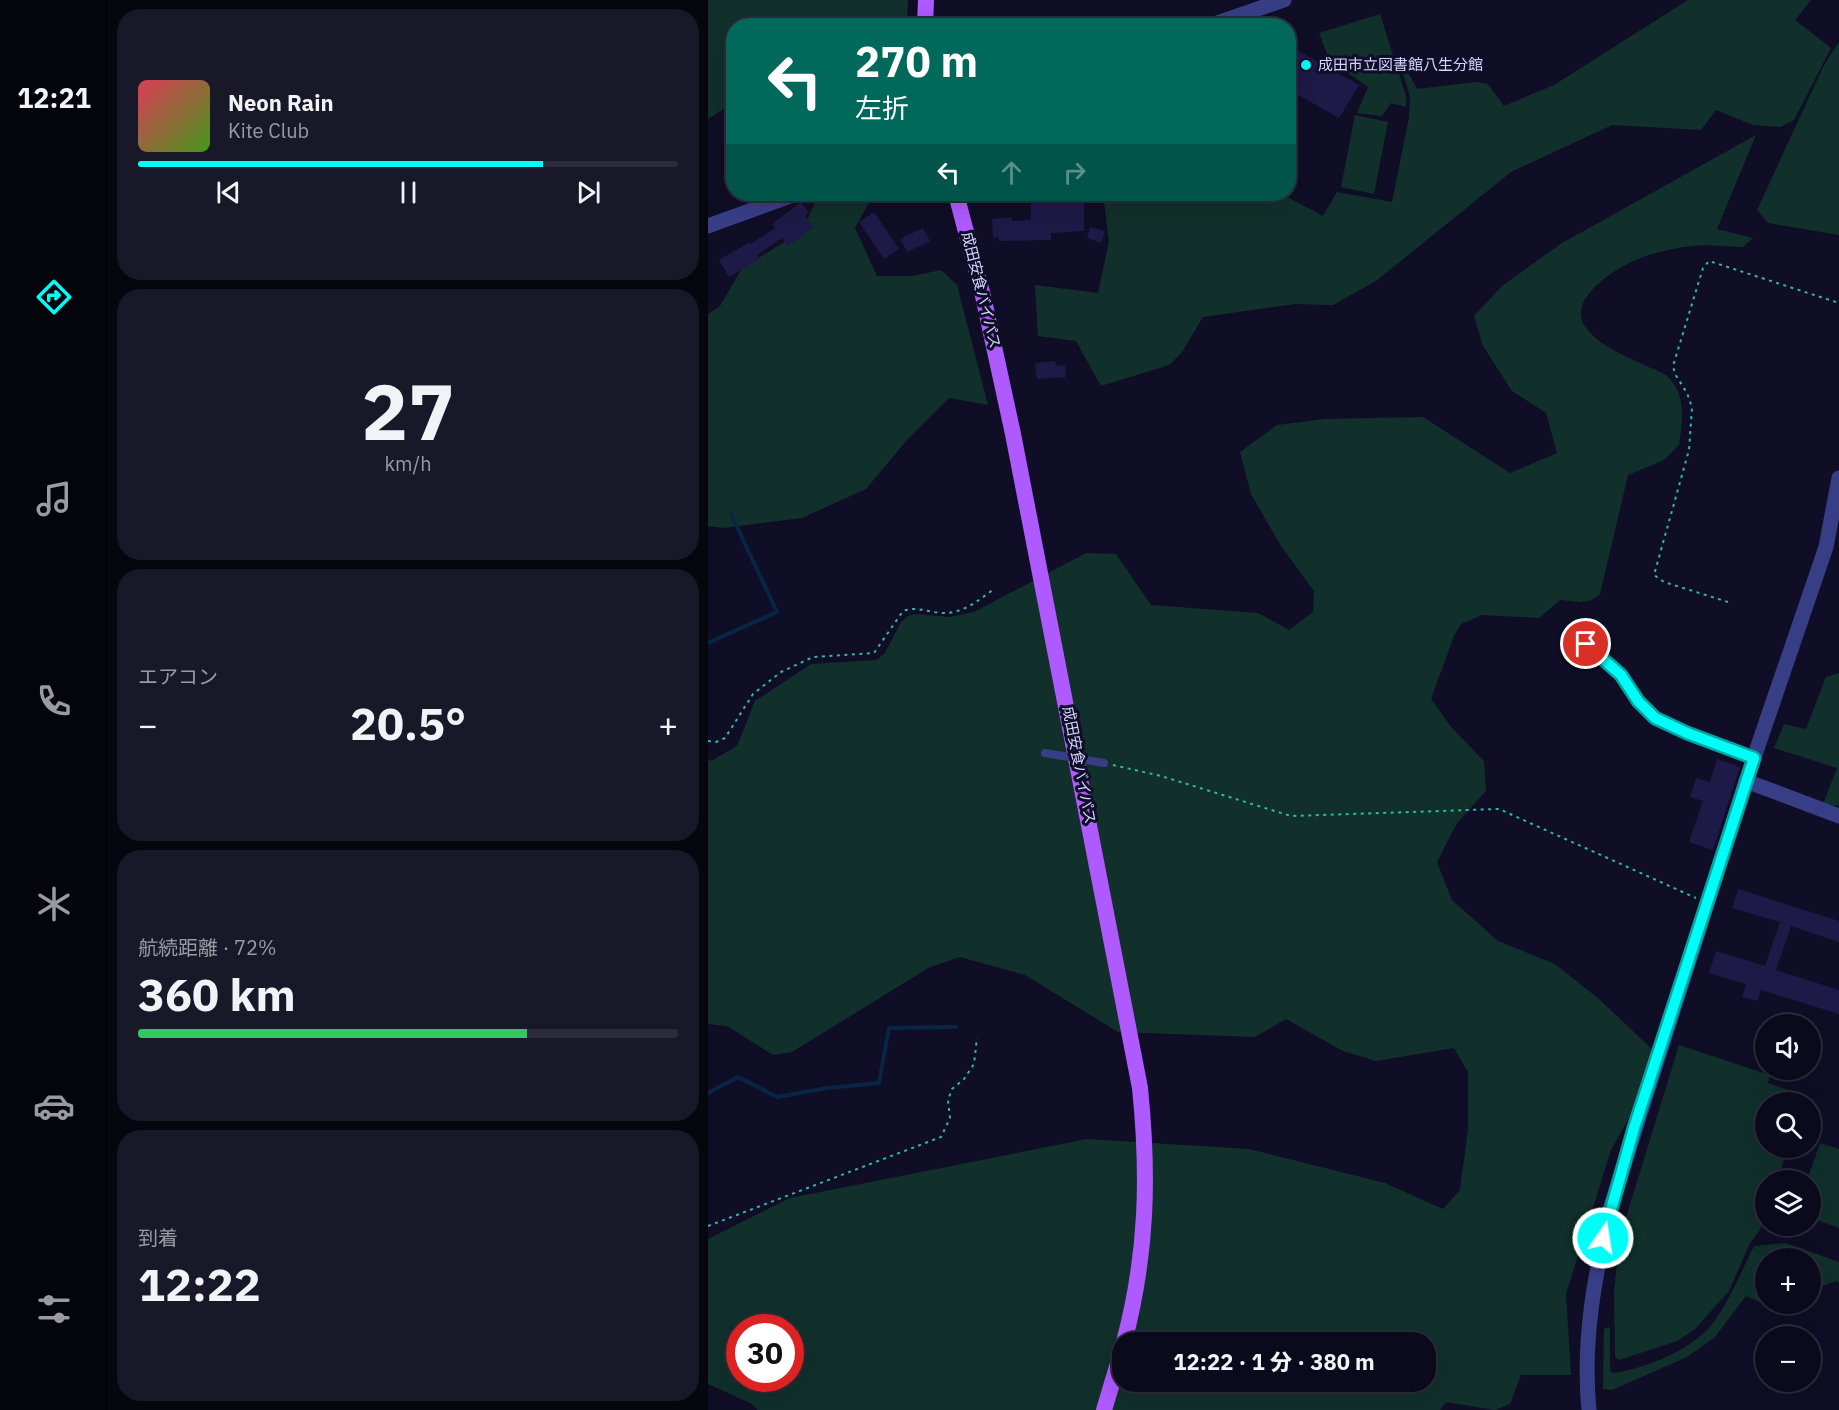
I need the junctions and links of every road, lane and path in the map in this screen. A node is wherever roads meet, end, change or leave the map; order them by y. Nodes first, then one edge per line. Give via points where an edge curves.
1 (926, 0) edge
2 (1284, 0) edge
3 (925, 18) edge
4 (1235, 18) edge
5 (777, 201) edge
6 (958, 201) edge
7 (708, 226) edge
8 (1839, 303) edge
9 (1839, 478) edge
10 (994, 590) dead end
11 (1728, 602) dead end
12 (1586, 644) dead end
13 (708, 741) edge
14 (1045, 753) dead end
15 (1754, 758) junction
16 (1104, 763) joint
17 (1746, 781) junction
18 (1839, 816) edge
19 (1707, 903) junction
20 (977, 1038) dead end
21 (708, 1226) edge
22 (1126, 1332) edge
23 (1112, 1383) edge
24 (1104, 1410) edge
25 (1589, 1410) edge

1 - 3 main road
2 - 4 street
5 - 7 street
6 - 22 main road, 成田安食バイパス via 1011,422 1140,1088 1147,1182 1145,1218 1137,1288
8 - 11 path via 1709,261 1703,268 1672,366 1692,407 1689,450 1654,575 1664,582
9 - 15 street via 1826,547
10 - 13 path via 961,610 903,611 874,653 813,657 781,672 753,694 725,738
12 - 15 lane via 1621,675 1655,718
14 - 16 lane, bridge
15 - 17 street
16 - 19 path via 1161,776 1291,816 1499,809
17 - 18 street
17 - 19 street
19 - 25 street via 1631,1139 1599,1253 1587,1336
20 - 21 path via 974,1064 952,1089 948,1100 950,1118 941,1137
23 - 24 main road

